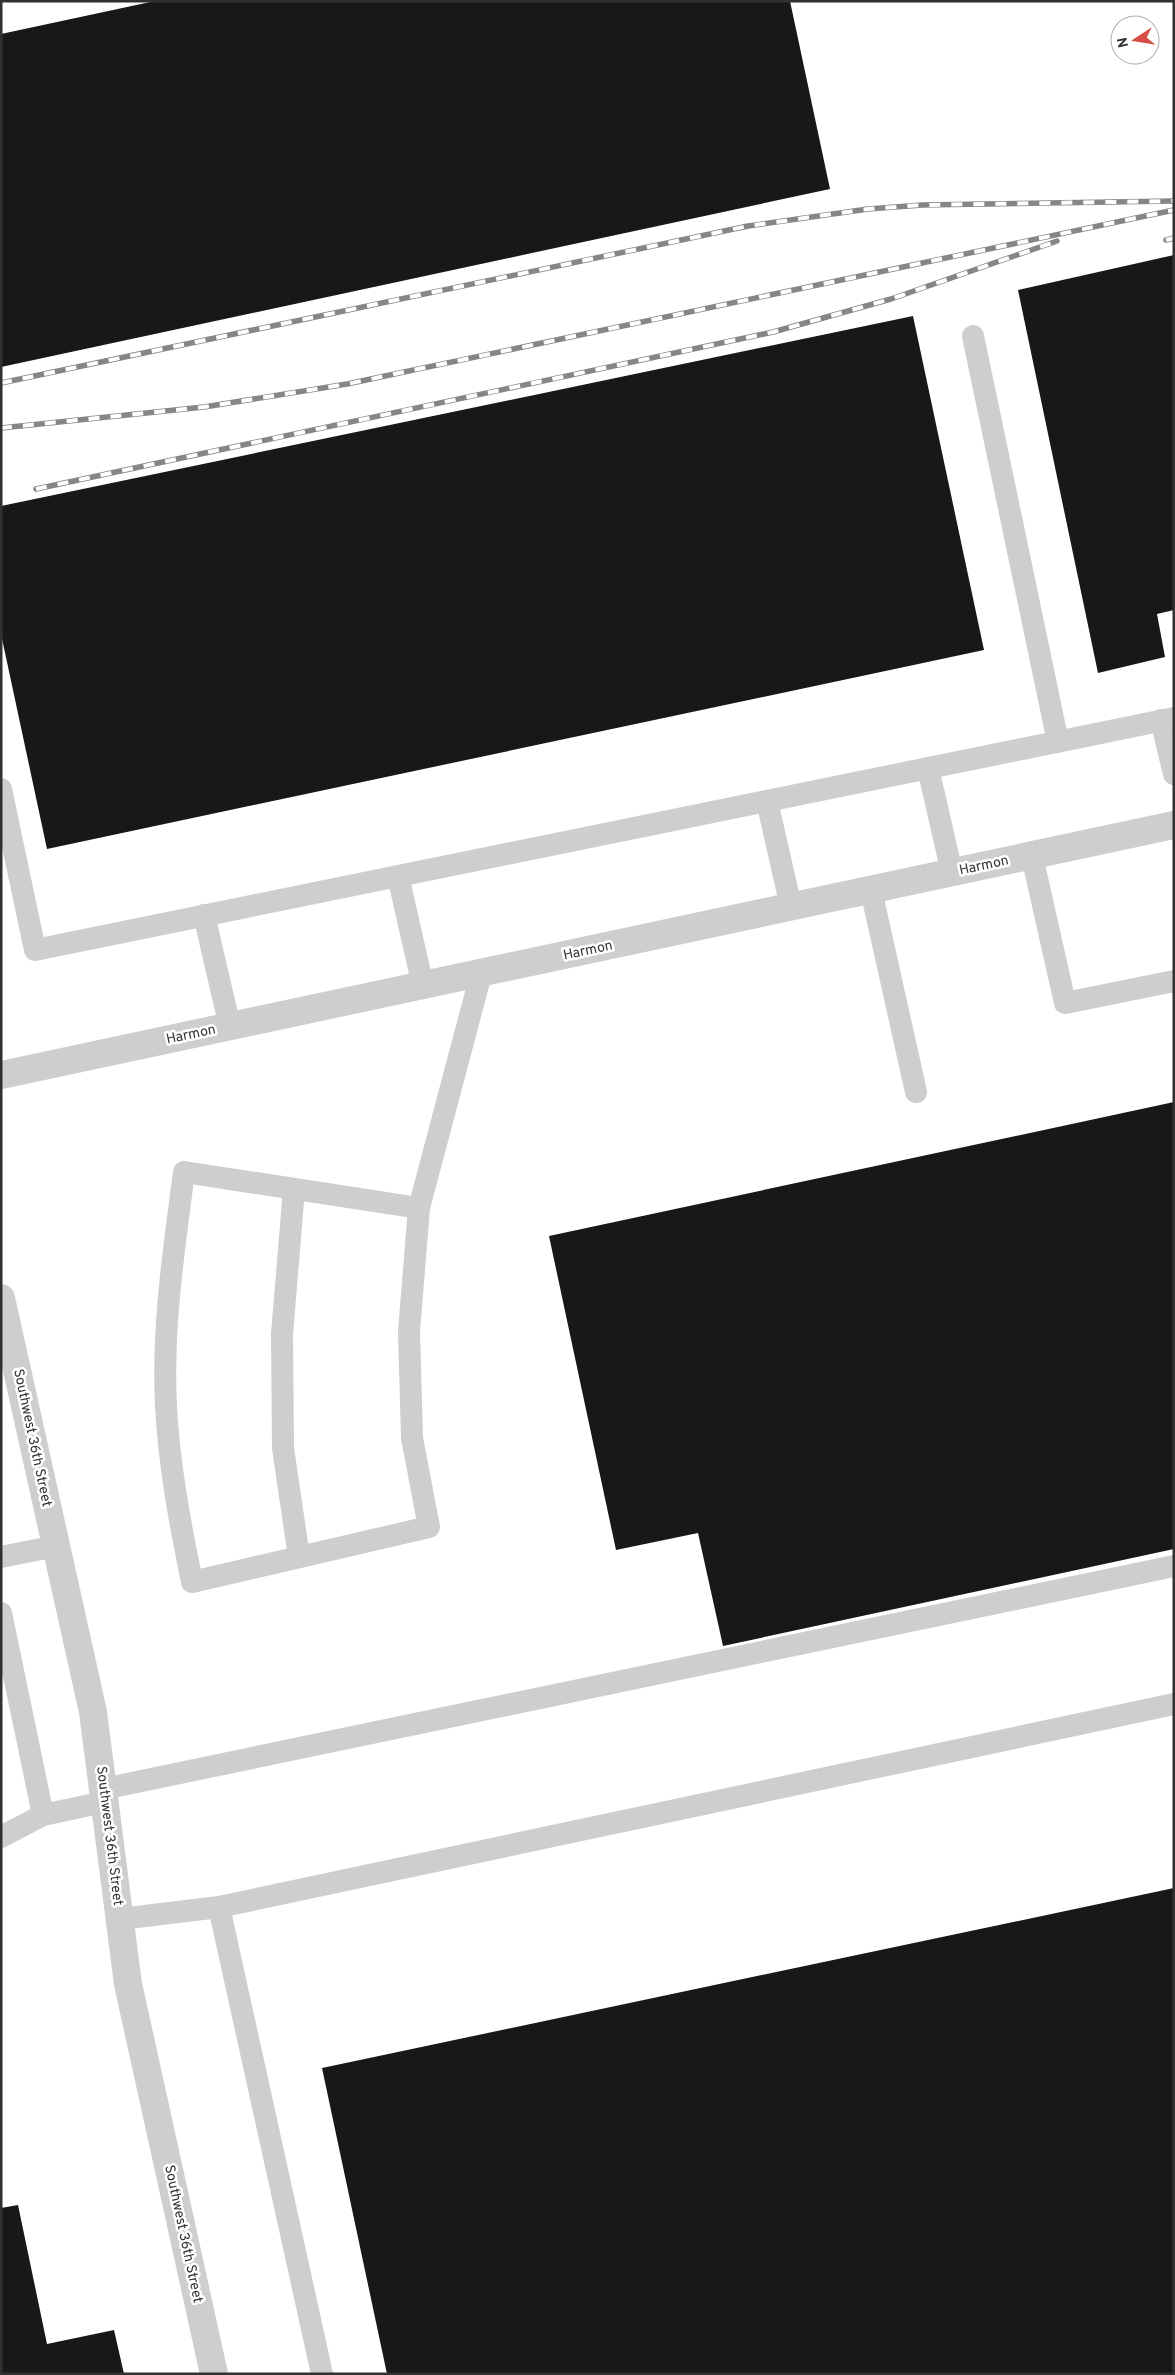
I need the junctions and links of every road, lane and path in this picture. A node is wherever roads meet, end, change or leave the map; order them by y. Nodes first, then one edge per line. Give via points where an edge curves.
1 (973, 336) dead end
2 (1168, 719) edge
3 (1058, 742) junction
4 (928, 768) junction
5 (1174, 774) edge
6 (1, 790) edge
7 (766, 801) junction
8 (1174, 826) edge
9 (1032, 856) junction
10 (952, 873) junction
11 (398, 876) junction
12 (871, 890) junction
13 (790, 908) junction
14 (204, 915) junction
15 (481, 974) junction
16 (1174, 981) edge
17 (422, 986) junction
18 (230, 1027) junction
19 (1, 1075) edge
20 (916, 1092) dead end
21 (294, 1189) junction
22 (419, 1208) junction
23 (1, 1298) edge
24 (56, 1546) junction
25 (1, 1557) edge
26 (299, 1557) junction
27 (1174, 1566) edge
28 (1, 1612) edge
29 (1174, 1704) edge
30 (103, 1795) junction
31 (43, 1815) junction
32 (1, 1837) edge
33 (219, 1907) junction
34 (120, 1919) junction
35 (214, 2374) edge
36 (322, 2374) edge

1 - 3 lane
2 - 3 lane
2 - 5 lane
3 - 4 lane
4 - 7 lane
4 - 10 lane
6 - 14 lane via 35,950
7 - 11 lane
7 - 13 lane
8 - 9 street, Harmon
9 - 10 street, Harmon
9 - 16 lane via 1065,1003
10 - 12 street, Harmon
11 - 14 lane
11 - 17 lane
12 - 13 street, Harmon
12 - 20 lane
13 - 15 street, Harmon
14 - 18 lane
15 - 17 street, Harmon
15 - 22 lane
17 - 18 street, Harmon
18 - 19 street, Harmon
21 - 22 lane
21 - 26 lane via 282,1334 283,1448
21 - 26 lane via 184,1172 167,1309 166,1405 175,1496 192,1582
22 - 26 lane via 409,1330 412,1438 429,1527
23 - 24 street, Southwest 36th Street
24 - 25 lane
24 - 30 street, Southwest 36th Street via 93,1712
27 - 30 lane
28 - 31 lane
29 - 33 lane
30 - 31 lane
30 - 34 street, Southwest 36th Street
31 - 32 lane
33 - 34 lane
33 - 36 lane
34 - 35 street, Southwest 36th Street via 128,1984

